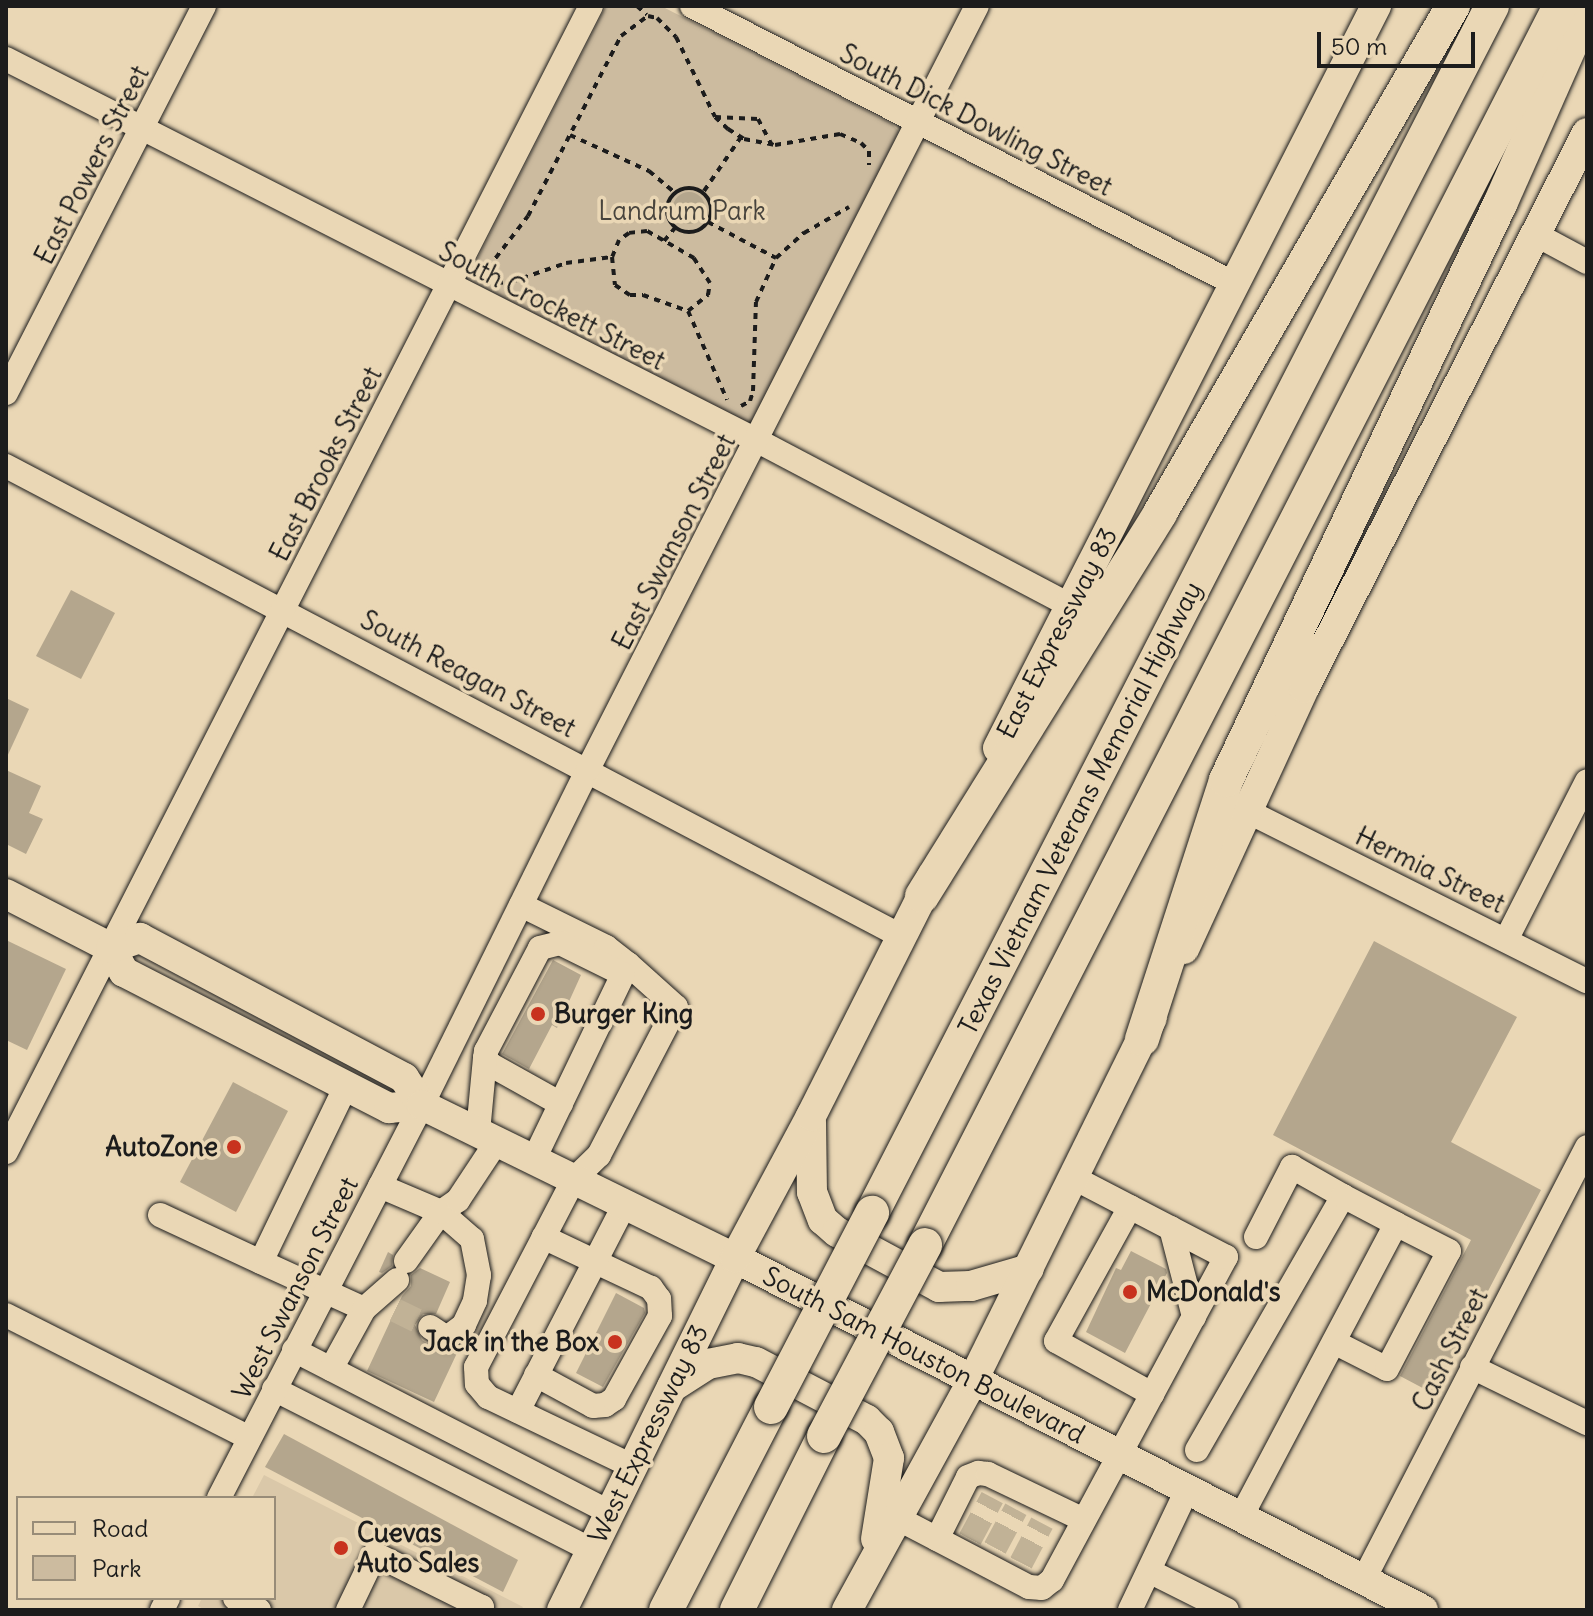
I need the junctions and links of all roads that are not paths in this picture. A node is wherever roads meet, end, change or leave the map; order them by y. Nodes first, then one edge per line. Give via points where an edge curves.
1 (204, 6) edge
2 (591, 6) edge
3 (692, 6) edge
4 (977, 6) edge
5 (1376, 6) edge
6 (1453, 6) edge
7 (1492, 6) edge
8 (1560, 6) edge
9 (1587, 8) edge
10 (6, 59) edge
11 (918, 122) junction
12 (143, 127) junction
13 (1587, 133) edge
14 (1535, 234) junction
15 (1587, 262) edge
16 (1235, 284) junction
17 (449, 285) junction
18 (6, 393) edge
19 (758, 441) junction
20 (6, 466) edge
21 (1071, 606) junction
22 (283, 609) junction
23 (588, 769) junction
24 (1587, 781) edge
25 (1247, 811) junction
26 (6, 894) edge
27 (922, 896) junction
28 (521, 905) junction
29 (901, 936) junction
30 (1506, 940) junction
31 (111, 948) junction
32 (626, 969) junction
33 (1587, 981) edge
34 (1142, 1039) junction
35 (485, 1058) junction
36 (346, 1086) junction
37 (561, 1104) junction
38 (422, 1105) junction
39 (811, 1116) junction
40 (488, 1137) junction
41 (1587, 1147) edge
42 (6, 1152) edge
43 (534, 1159) junction
44 (1074, 1178) junction
45 (574, 1179) junction
46 (380, 1186) junction
47 (1343, 1196) junction
48 (625, 1204) junction
49 (1130, 1207) junction
50 (441, 1212) junction
51 (160, 1215) dead end
52 (1396, 1224) junction
53 (1171, 1228) junction
54 (543, 1237) junction
55 (1256, 1237) dead end
56 (735, 1258) junction
57 (261, 1262) junction
58 (594, 1263) junction
59 (1029, 1269) junction
60 (324, 1292) junction
61 (377, 1307) junction
62 (6, 1315) edge
63 (1194, 1317) junction
64 (430, 1327) tunnel mouth
65 (1334, 1342) junction
66 (294, 1350) junction
67 (1472, 1367) junction
68 (331, 1369) junction
69 (536, 1375) junction
70 (973, 1380) junction
71 (670, 1388) junction
72 (274, 1389) junction
73 (1152, 1394) junction
74 (518, 1411) junction
75 (1587, 1423) edge
76 (249, 1438) junction
77 (1197, 1450) dead end
78 (1120, 1455) junction
79 (632, 1466) junction
80 (1187, 1490) junction
81 (226, 1496) edge
82 (609, 1512) junction
83 (1241, 1517) junction
84 (897, 1518) junction
85 (1084, 1520) junction
86 (937, 1539) junction
87 (591, 1550) junction
88 (870, 1568) junction
89 (1149, 1571) junction
90 (1364, 1579) junction
91 (239, 1600) edge
92 (1412, 1608) edge
93 (259, 1610) edge
94 (348, 1610) edge
95 (481, 1610) edge
96 (562, 1610) edge
97 (666, 1610) edge
98 (737, 1610) edge
99 (847, 1610) edge
100 (1130, 1610) edge
101 (1227, 1610) edge

1 - 12 street, East Powers Street
2 - 17 street, East Brooks Street
3 - 11 street, South Dick Dowling Street
4 - 11 street, East Swanson Street
5 - 16 main road, East Expressway 83
6 - 27 highway via 1160,513
7 - 97 highway, Texas Vietnam Veterans Memorial Highway, bridge
8 - 98 highway, bridge
9 - 34 highway via 1500,204 1226,780
10 - 12 street, South Crockett Street
11 - 16 street, South Dick Dowling Street
11 - 19 street, East Swanson Street
12 - 17 street, South Crockett Street
12 - 18 street, East Powers Street
13 - 14 main road
14 - 15 street
14 - 25 main road
16 - 21 main road, East Expressway 83
17 - 19 street, South Crockett Street
17 - 22 street, East Brooks Street
19 - 21 street, South Crockett Street
19 - 23 street, East Swanson Street
20 - 22 street, South Reagan Street
21 - 27 main road, East Expressway 83
22 - 23 street, South Reagan Street
22 - 31 street, East Brooks Street
23 - 28 street, East Swanson Street
23 - 29 street, South Reagan Street
24 - 30 street
25 - 30 street, Hermia Street
25 - 34 main road
26 - 31 main road, South Sam Houston Boulevard
27 - 29 main road, East Expressway 83
28 - 32 street via 606,947
28 - 38 street, East Swanson Street
29 - 39 main road, East Expressway 83
30 - 33 street, Hermia Street
31 - 36 main road, South Sam Houston Boulevard via 124,972
31 - 38 main road, South Sam Houston Boulevard via 140,938 404,1078
31 - 42 street, East Brooks Street
32 - 35 street via 560,943 540,948
32 - 37 street
32 - 45 street via 676,1007 599,1155
34 - 44 main road
35 - 37 street
35 - 40 street
36 - 38 main road, South Sam Houston Boulevard via 389,1108
36 - 57 street
37 - 43 street
38 - 40 main road, South Sam Houston Boulevard
38 - 46 street, West Swanson Street
39 - 56 main road, East Expressway 83
39 - 59 main road via 812,1192 823,1220 837,1232 939,1287 971,1286
40 - 43 main road, South Sam Houston Boulevard
40 - 50 street via 458,1200
41 - 67 street, Cash Street
43 - 45 main road, South Sam Houston Boulevard
44 - 49 street
44 - 59 main road
45 - 48 main road, South Sam Houston Boulevard
45 - 54 street
46 - 50 street
46 - 60 street, West Swanson Street
47 - 52 street
47 - 55 street via 1292,1167
47 - 77 street
48 - 56 main road, South Sam Houston Boulevard
48 - 58 street
49 - 53 street
49 - 73 street via 1056,1341
50 - 61 street
50 - 64 street via 472,1239 479,1275 475,1301 457,1334 447,1338
51 - 57 street
52 - 65 street
52 - 65 street via 1449,1251 1387,1369
53 - 63 street
53 - 63 street via 1226,1257
54 - 58 street
54 - 74 street via 476,1367 477,1384 488,1397
56 - 70 main road, South Sam Houston Boulevard
56 - 71 main road, West Expressway 83
57 - 60 street
58 - 69 street
58 - 69 street via 651,1288 659,1299 660,1316 614,1399 605,1405 593,1406
59 - 70 main road
60 - 61 street
60 - 66 street, West Swanson Street
61 - 68 street
62 - 76 street
63 - 73 street
65 - 83 street
66 - 68 street
66 - 72 street, West Swanson Street
67 - 75 street
67 - 90 street, Cash Street
68 - 82 street
69 - 74 street
70 - 78 main road, South Sam Houston Boulevard
70 - 84 main road
71 - 79 main road, West Expressway 83
71 - 88 main road via 708,1364 738,1358 756,1362 867,1420 879,1432 889,1458
72 - 76 street, West Swanson Street
72 - 87 street
73 - 78 street
74 - 79 street
76 - 81 street, West Swanson Street
78 - 80 main road, South Sam Houston Boulevard
78 - 85 street
79 - 82 main road, West Expressway 83
80 - 83 main road, South Sam Houston Boulevard
80 - 89 street
82 - 87 main road, West Expressway 83
83 - 90 main road, South Sam Houston Boulevard
84 - 86 street
84 - 88 main road
85 - 86 street via 1052,1580 1042,1588 1029,1587 1017,1571 991,1556
85 - 86 street via 1046,1514 996,1489 988,1474 968,1477
87 - 96 main road, West Expressway 83
88 - 99 main road
89 - 100 street
89 - 101 street
90 - 92 main road, South Sam Houston Boulevard
91 - 93 street
94 - 95 street via 375,1554

